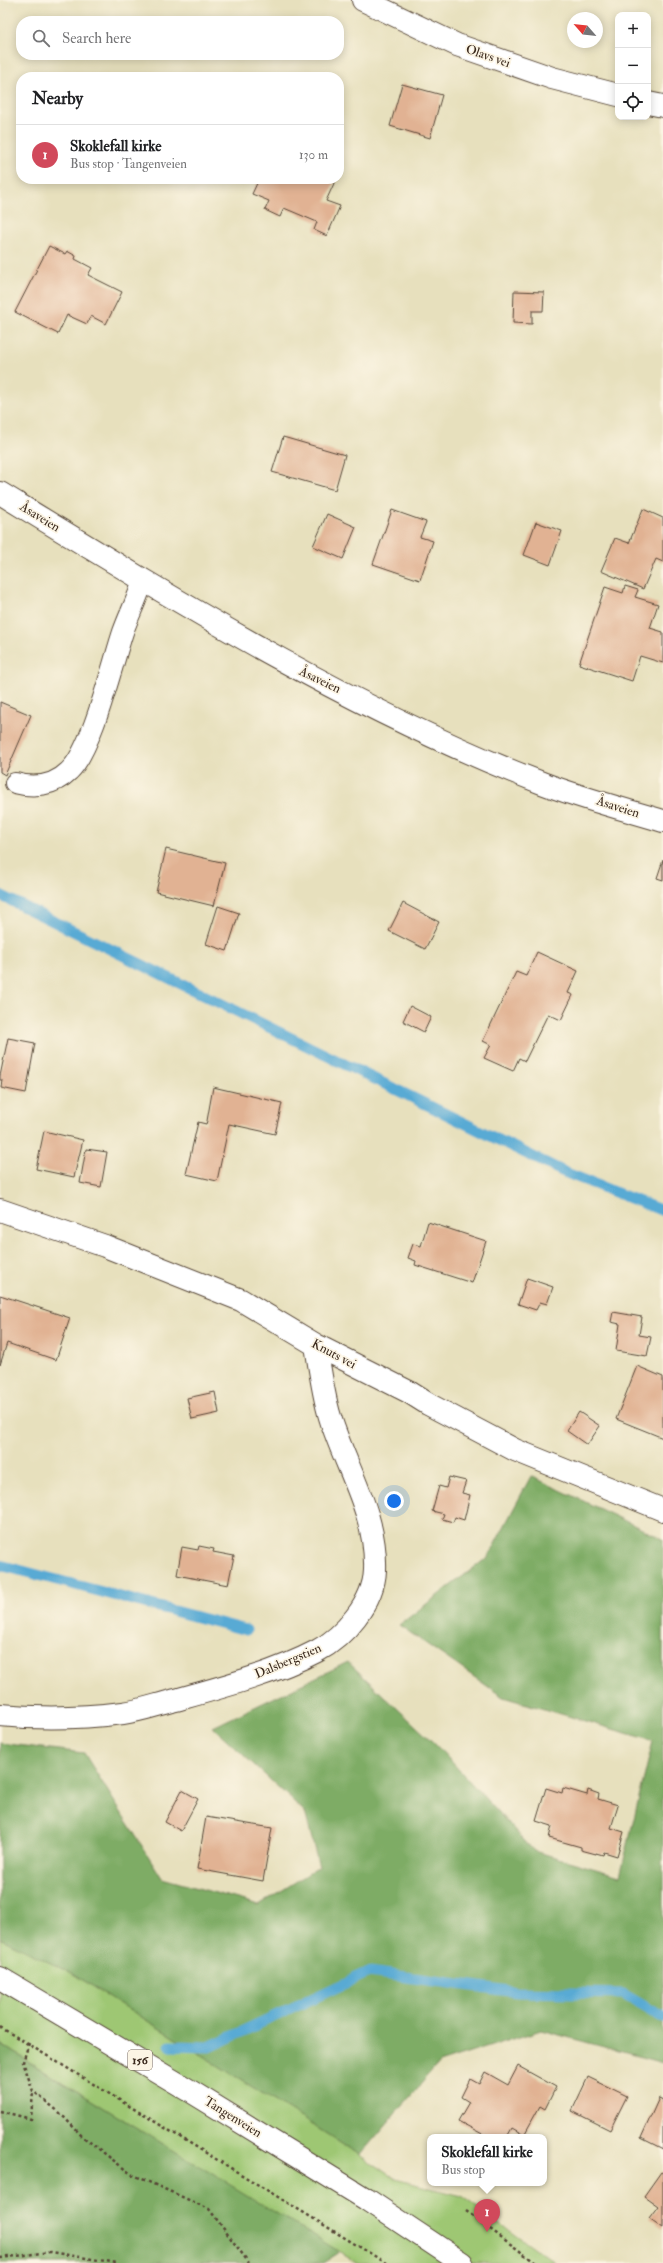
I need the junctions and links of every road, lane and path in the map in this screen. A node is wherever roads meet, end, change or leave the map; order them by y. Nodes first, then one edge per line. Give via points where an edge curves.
1 (363, 0) edge
2 (615, 94) edge
3 (651, 104) edge
4 (663, 106) edge
5 (0, 493) edge
6 (143, 580) junction
7 (15, 783) dead end
8 (663, 821) edge
9 (0, 1210) edge
10 (316, 1345) junction
11 (663, 1510) edge
12 (0, 1715) edge
13 (0, 1978) edge
14 (0, 2027) edge
15 (29, 2043) junction
16 (33, 2091) junction
17 (0, 2111) edge
18 (466, 2211) dead end
19 (0, 2258) edge
20 (117, 2263) edge
21 (249, 2263) edge
22 (386, 2263) edge
23 (462, 2263) edge
24 (536, 2263) edge

1 - 2 street, Olavs vei via 457,45 552,78
3 - 4 street
5 - 6 street, Åsaveien
6 - 7 lane via 91,731 77,762 68,772 43,785 29,787
6 - 8 street, Åsaveien via 293,667 429,734 543,783
9 - 10 street, Knuts vei via 106,1246 242,1300
10 - 11 street, Knuts vei via 516,1450
10 - 12 street, Dalsbergstien via 330,1418 367,1512 375,1546 374,1584 359,1613 318,1651 219,1688 125,1713 36,1719
13 - 23 street, Tangenveien / 156 via 366,2199
14 - 15 path
15 - 16 path via 24,2062
15 - 22 path
16 - 17 path via 31,2119
16 - 21 path via 82,2136 131,2174 209,2209
18 - 24 path
19 - 20 path via 50,2252

